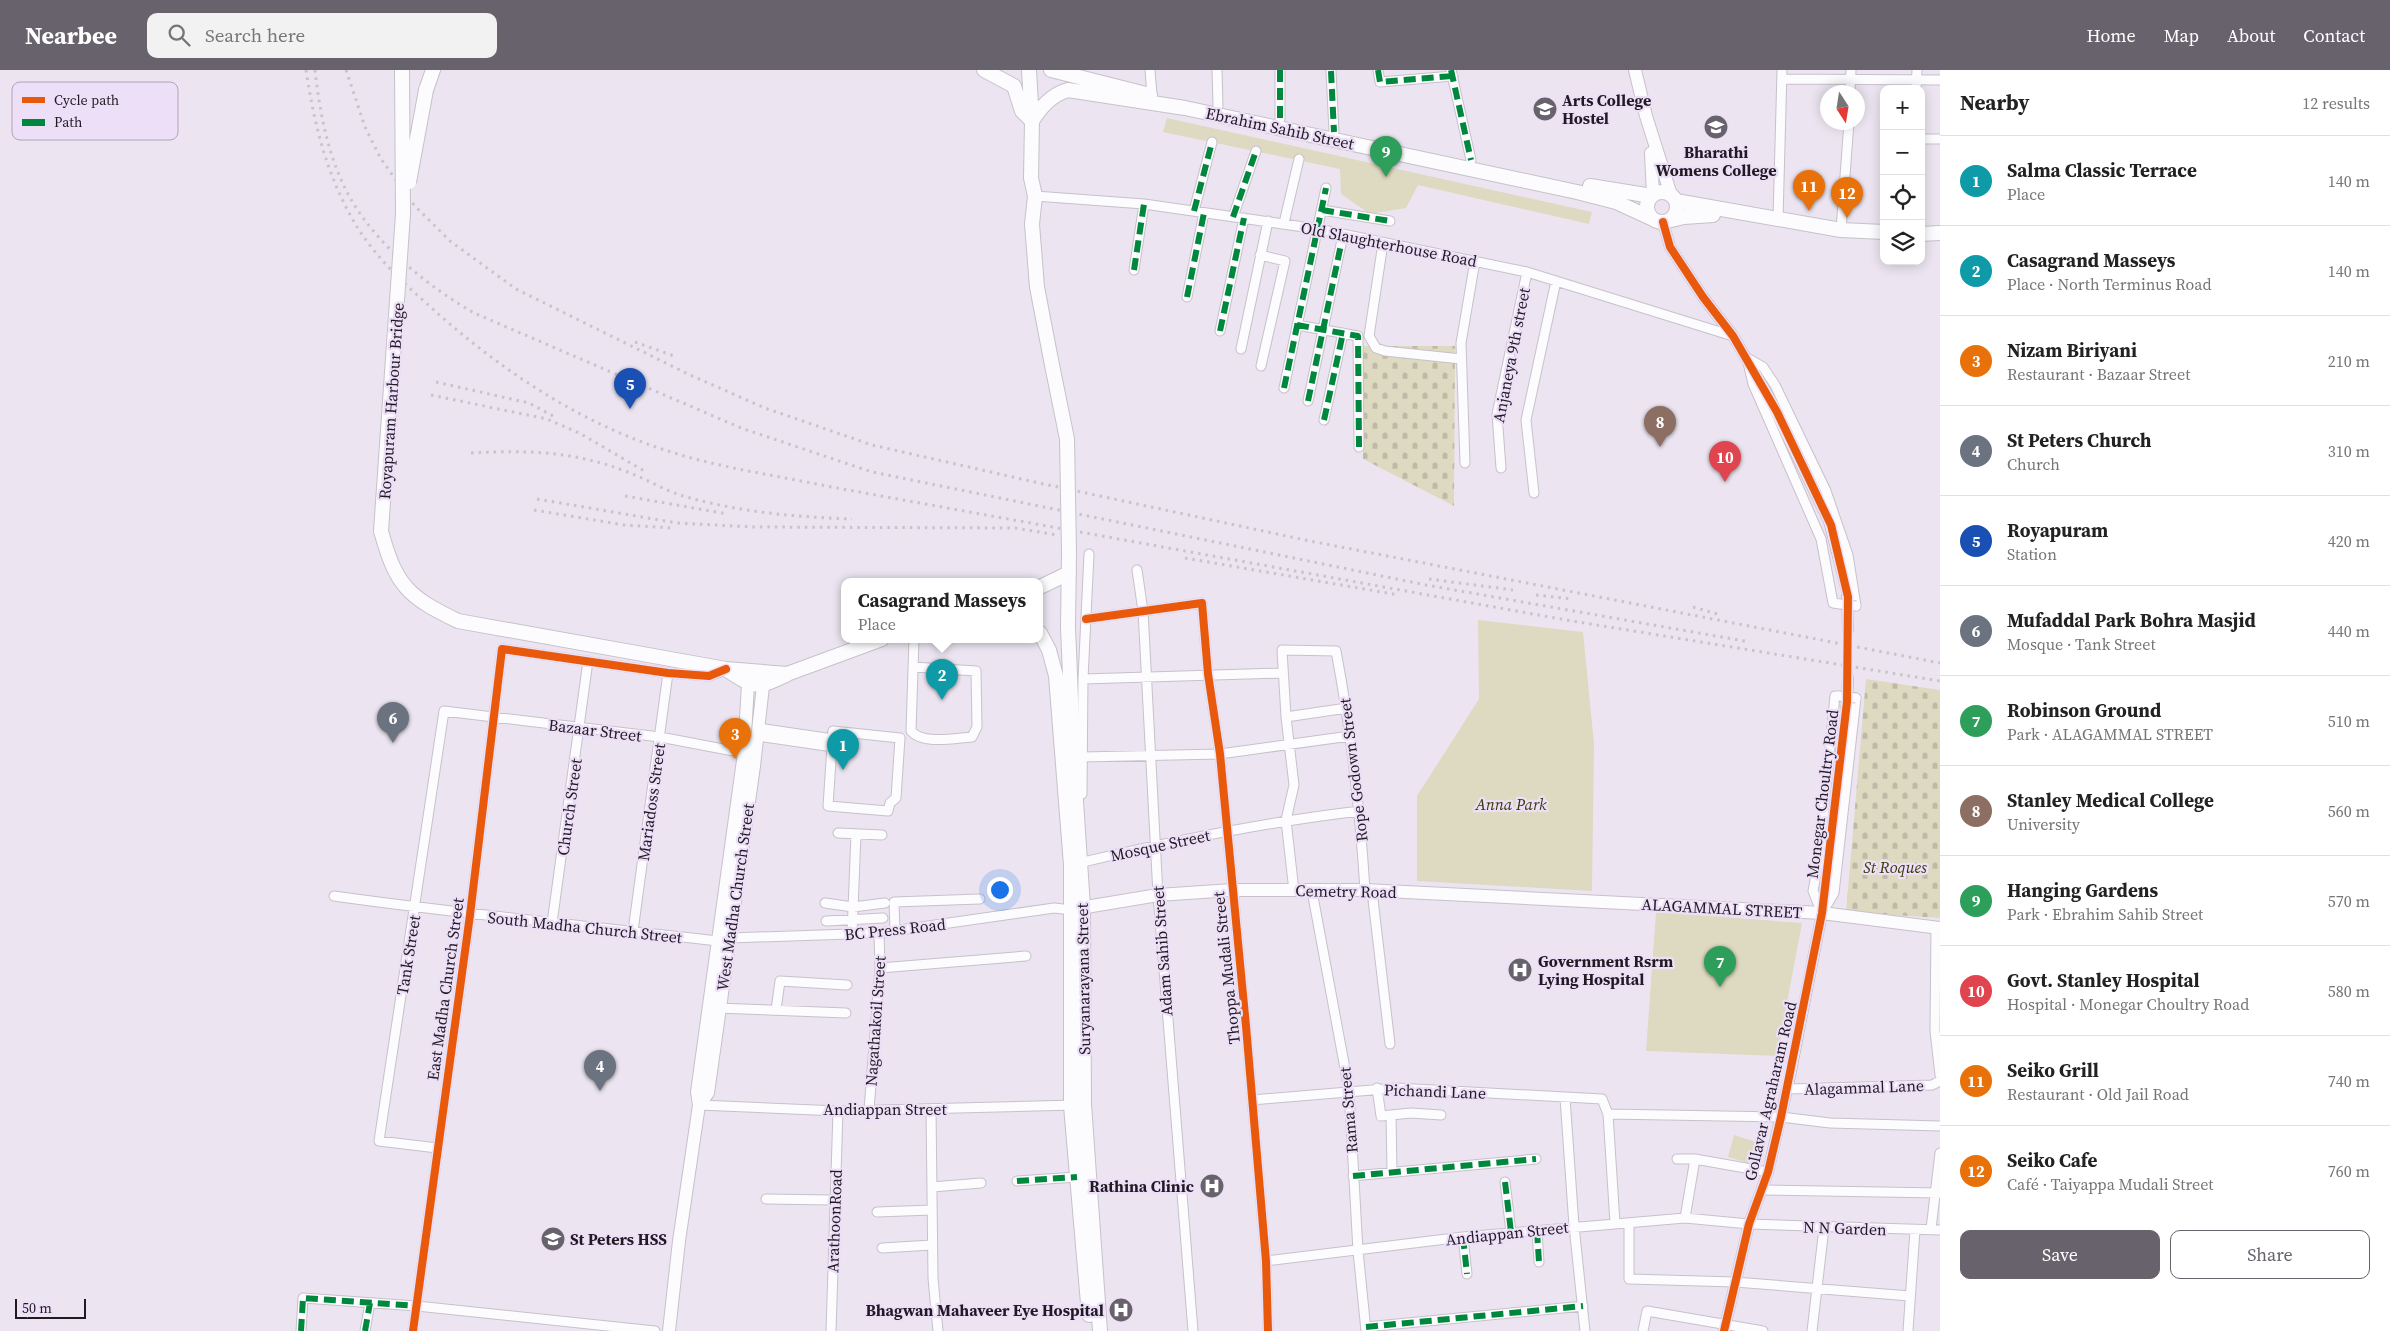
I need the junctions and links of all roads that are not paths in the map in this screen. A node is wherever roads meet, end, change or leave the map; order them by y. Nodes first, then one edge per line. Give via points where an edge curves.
1 (402, 70) edge
2 (433, 70) edge
3 (984, 70) edge
4 (1029, 70) edge
5 (1051, 70) edge
6 (1150, 70) edge
7 (1217, 70) edge
8 (1280, 70) edge
9 (1378, 70) edge
10 (1635, 70) edge
11 (1917, 70) edge
12 (1331, 71) edge
13 (1452, 73) edge
14 (1069, 74) junction
15 (1782, 75) edge
16 (1851, 75) edge
17 (1940, 80) edge
18 (1916, 85) edge
19 (1068, 90) junction
20 (1152, 95) junction
21 (1218, 106) junction
22 (1646, 116) junction
23 (1280, 119) junction
24 (1032, 121) junction
25 (1848, 130) edge
26 (1334, 132) junction
27 (1925, 139) edge
28 (1940, 139) edge
29 (1212, 142) dead end
30 (1256, 151) dead end
31 (1299, 159) dead end
32 (1471, 160) junction
33 (1326, 188) dead end
34 (1652, 195) junction
35 (1035, 196) junction
36 (1674, 198) junction
37 (1144, 204) junction
38 (1322, 210) junction
39 (1194, 211) junction
40 (1204, 213) junction
41 (403, 214) junction
42 (1754, 215) junction
43 (1233, 217) junction
44 (1244, 218) junction
45 (1778, 219) junction
46 (1390, 220) dead end
47 (1661, 220) junction
48 (1268, 222) junction
49 (1284, 223) junction
50 (1318, 229) junction
51 (1842, 230) junction
52 (1880, 232) edge
53 (1940, 233) edge
54 (1343, 234) junction
55 (1925, 234) edge
56 (1383, 243) junction
57 (1260, 256) junction
58 (1475, 261) junction
59 (1134, 270) dead end
60 (1527, 272) junction
61 (1556, 281) junction
62 (1187, 296) dead end
63 (1297, 325) junction
64 (1323, 330) junction
65 (1220, 331) dead end
66 (1343, 333) junction
67 (1734, 336) junction
68 (1241, 348) dead end
69 (1747, 358) junction
70 (1461, 359) junction
71 (1261, 366) dead end
72 (1284, 388) dead end
73 (1308, 401) dead end
74 (1324, 420) dead end
75 (1359, 447) dead end
76 (1465, 463) dead end
77 (1501, 468) dead end
78 (1534, 493) dead end
79 (1089, 554) dead end
80 (1136, 570) dead end
81 (1069, 573) junction
82 (1043, 586) edge
83 (1143, 611) junction
84 (1086, 619) junction
85 (1848, 630) tunnel mouth
86 (1043, 638) edge
87 (871, 643) edge
88 (914, 643) edge
89 (588, 661) junction
90 (913, 667) junction
91 (726, 669) junction
92 (668, 673) junction
93 (1282, 673) junction
94 (787, 674) junction
95 (1208, 674) junction
96 (1145, 677) junction
97 (1848, 678) tunnel mouth
98 (1083, 679) junction
99 (748, 684) junction
100 (762, 686) junction
101 (1347, 708) junction
102 (444, 711) joint
103 (1286, 717) junction
104 (493, 718) junction
105 (580, 729) junction
106 (757, 732) junction
107 (1350, 736) junction
108 (660, 737) junction
109 (833, 743) junction
110 (1289, 744) junction
111 (744, 753) junction
112 (1220, 754) junction
113 (1082, 757) junction
114 (1149, 757) junction
115 (1360, 811) junction
116 (1286, 820) junction
117 (1076, 825) junction
118 (1226, 831) junction
119 (838, 833) dead end
120 (856, 834) junction
121 (882, 834) dead end
122 (1155, 845) junction
123 (1079, 863) junction
124 (1232, 890) junction
125 (1294, 890) junction
126 (1368, 890) junction
127 (1312, 891) junction
128 (1158, 895) junction
129 (334, 896) dead end
130 (980, 900) dead end
131 (825, 903) dead end
132 (885, 903) dead end
133 (1622, 903) joint
134 (415, 907) junction
135 (853, 907) junction
136 (1078, 908) junction
137 (1822, 913) junction
138 (470, 915) junction
139 (883, 918) dead end
140 (853, 920) junction
141 (826, 921) dead end
142 (552, 923) junction
143 (1938, 928) edge
144 (895, 930) junction
145 (633, 931) junction
146 (879, 932) junction
147 (852, 934) junction
148 (724, 940) junction
149 (1026, 956) dead end
150 (880, 968) junction
151 (847, 985) dead end
152 (714, 1008) junction
153 (776, 1010) junction
154 (846, 1013) dead end
155 (1390, 1044) dead end
156 (1940, 1075) edge
157 (1940, 1081) edge
158 (1377, 1088) junction
159 (1788, 1089) junction
160 (1349, 1090) junction
161 (1564, 1098) junction
162 (1252, 1100) junction
163 (699, 1105) junction
164 (1078, 1105) junction
165 (931, 1109) junction
166 (869, 1110) junction
167 (838, 1111) junction
168 (1608, 1114) junction
169 (1391, 1115) junction
170 (1441, 1115) dead end
171 (1781, 1117) junction
172 (1940, 1126) edge
173 (437, 1148) junction
174 (1940, 1153) edge
175 (1536, 1159) dead end
176 (1677, 1159) dead end
177 (1695, 1159) junction
178 (1392, 1172) junction
179 (1768, 1172) junction
180 (1353, 1176) junction
181 (1077, 1177) junction
182 (1017, 1181) dead end
183 (1505, 1182) dead end
184 (981, 1183) dead end
185 (932, 1187) junction
186 (1762, 1190) junction
187 (1938, 1194) edge
188 (766, 1199) dead end
189 (834, 1200) junction
190 (932, 1210) junction
191 (877, 1212) dead end
192 (1685, 1218) junction
193 (1615, 1223) junction
194 (1629, 1223) junction
195 (1749, 1224) junction
196 (1574, 1226) junction
197 (1824, 1228) junction
198 (1915, 1230) junction
199 (1936, 1230) edge
200 (1537, 1231) junction
201 (1511, 1232) junction
202 (1463, 1237) junction
203 (932, 1245) junction
204 (882, 1248) dead end
205 (1358, 1251) junction
206 (1266, 1261) junction
207 (1539, 1262) dead end
208 (1467, 1274) dead end
209 (1735, 1282) junction
210 (1818, 1290) junction
211 (1910, 1296) junction
212 (370, 1303) junction
213 (417, 1306) junction
214 (1583, 1306) junction
215 (1724, 1328) edge
216 (1366, 1329) edge
217 (301, 1331) edge
218 (365, 1331) edge
219 (413, 1331) edge
220 (656, 1331) edge
221 (669, 1331) edge
222 (831, 1331) edge
223 (938, 1331) edge
224 (1090, 1331) edge
225 (1100, 1331) edge
226 (1193, 1331) edge
227 (1268, 1331) edge
228 (1585, 1331) edge
229 (1643, 1331) edge
230 (1763, 1331) edge
231 (1812, 1331) edge
232 (1908, 1331) edge

1 - 41 main road, Royapuram Harbour Bridge, bridge
2 - 41 main road, bridge via 426,90
3 - 24 main road via 1014,86 1022,111
4 - 24 main road, Suryanarayana Street
5 - 14 main road, Ebrahim Sahib Street
6 - 20 street
7 - 21 street
8 - 23 street
9 - 13 street via 1380,82
10 - 22 main road
11 - 18 street
12 - 26 street
13 - 32 street
14 - 19 main road
14 - 20 main road, Ebrahim Sahib Street
15 - 16 street
15 - 45 street
16 - 18 street
17 - 18 street
19 - 24 main road via 1057,93 1039,109
19 - 47 main road, Ebrahim Sahib Street via 1186,108 1567,190 1616,202
20 - 21 main road, Ebrahim Sahib Street
21 - 23 main road, Ebrahim Sahib Street
22 - 34 main road via 1653,165
22 - 36 main road
23 - 26 main road, Ebrahim Sahib Street
24 - 35 main road, Suryanarayana Street via 1031,178
25 - 51 street
26 - 32 main road, Ebrahim Sahib Street
27 - 28 street
29 - 39 street
30 - 43 street
31 - 49 street
32 - 34 main road, Ebrahim Sahib Street via 1578,184
33 - 38 street
34 - 36 main road via 1661,192
34 - 47 main road via 1647,205
35 - 37 street, Old Slaughterhouse Road
35 - 81 main road, Suryanarayana Street, bridge via 1032,224 1037,287 1067,438
36 - 42 main road
36 - 47 main road via 1677,210
37 - 39 street, Old Slaughterhouse Road
37 - 59 street
38 - 46 street
38 - 50 street
39 - 40 street, Old Slaughterhouse Road
40 - 43 street, Old Slaughterhouse Road
40 - 62 street
41 - 91 main road, Royapuram Harbour Bridge, bridge via 381,531 388,556 403,585 424,605 458,621
42 - 45 main road
42 - 47 main road
43 - 44 street, Old Slaughterhouse Road
44 - 48 street, Old Slaughterhouse Road
44 - 65 street
45 - 51 main road
47 - 67 street via 1670,247
48 - 49 street, Old Slaughterhouse Road
48 - 57 street
49 - 50 street, Old Slaughterhouse Road
50 - 54 street, Old Slaughterhouse Road
50 - 63 street
51 - 52 main road
53 - 55 main road
54 - 56 street, Old Slaughterhouse Road
54 - 64 street
56 - 58 street, Old Slaughterhouse Road
56 - 70 street via 1369,336 1376,348
57 - 68 street
57 - 71 street via 1285,261
58 - 60 street, Old Slaughterhouse Road
58 - 70 street
60 - 61 street, Old Slaughterhouse Road
60 - 77 street, Anjaneya 9th street via 1497,414
61 - 67 street, Old Slaughterhouse Road
61 - 78 street via 1526,420
63 - 64 street
63 - 72 street
64 - 66 street
64 - 73 street
66 - 74 street
66 - 75 street via 1358,336
67 - 69 street
69 - 69 street, bridge via 1763,367 1775,385 1826,491 1848,555 1856,606 1833,603 1821,539 1752,384
69 - 85 street via 1777,412 1831,525 1847,591
70 - 76 street
79 - 84 street
80 - 83 street, Adam Sahib Street
81 - 82 main road
81 - 117 main road, Suryanarayana Street
83 - 84 street
83 - 95 street, Thoppa Mudali Street via 1202,603
83 - 96 street, Adam Sahib Street
84 - 98 street
86 - 136 main road, Suryanarayana Street via 1056,676
87 - 94 main road
88 - 90 street
89 - 92 street
89 - 104 street, East Madha Church Street via 502,649
89 - 105 street, Church Street
90 - 90 street via 911,731 916,737 975,735 976,671
91 - 92 street via 709,676
91 - 94 main road, Royapuram Harbour Bridge
91 - 99 main road
92 - 108 street, Mariadoss Street
93 - 95 street
93 - 101 street, Rope Godown Street via 1282,650 1336,651
93 - 103 street
94 - 100 main road
95 - 96 street
95 - 112 street, Thoppa Mudali Street
96 - 98 street
96 - 114 street, Adam Sahib Street
97 - 137 street, Monegar Choultry Road
98 - 113 street
99 - 100 main road
99 - 111 main road, West Madha Church Street
100 - 106 main road, West Madha Church Street
101 - 103 street
101 - 107 street, Rope Godown Street
102 - 104 street, Bazaar Street
102 - 134 street, Tank Street
103 - 110 street
104 - 105 street, Bazaar Street
104 - 138 street, East Madha Church Street
105 - 108 street, Bazaar Street
105 - 142 street, Church Street
106 - 109 street
106 - 148 main road, West Madha Church Street
107 - 110 street
107 - 115 street, Rope Godown Street
108 - 111 street, Bazaar Street
108 - 145 street, Mariadoss Street
109 - 109 street via 828,806 888,811 896,798 900,738 834,731
110 - 112 street
110 - 116 street via 1294,785
111 - 148 main road, West Madha Church Street
112 - 114 street
112 - 118 street, Thoppa Mudali Street
113 - 114 street
113 - 117 street via 1082,806
114 - 122 street, Adam Sahib Street
115 - 116 street, Mosque Street
115 - 126 street, Rope Godown Street
116 - 118 street, Mosque Street
116 - 125 street
117 - 123 main road, Suryanarayana Street
118 - 122 street, Mosque Street
118 - 124 street, Thoppa Mudali Street
119 - 120 street
120 - 121 street
120 - 135 street
122 - 123 street, Mosque Street
122 - 128 street, Adam Sahib Street
123 - 136 main road, Suryanarayana Street
124 - 125 main road, Cemetry Road
124 - 128 main road, Cemetry Road
124 - 162 street, Thoppa Mudali Street
125 - 127 main road, Cemetry Road
126 - 127 main road, Cemetry Road
126 - 133 main road, Cemetry Road
126 - 155 street, Rope Godown Street
127 - 160 street, Rama Street
128 - 136 main road, Cemetry Road
128 - 226 street, Adam Sahib Street
129 - 134 street, South Madha Church Street
130 - 144 street via 894,902
131 - 135 street
132 - 135 street
133 - 137 main road, ALAGAMMAL STREET
134 - 138 street, South Madha Church Street
134 - 173 street, Tank Street via 380,1141
135 - 140 street
136 - 144 street, BC Press Road via 1054,908
136 - 164 main road, Suryanarayana Street
137 - 137 street, bridge via 1834,893 1856,698 1835,696 1813,891
137 - 143 main road, ALAGAMMAL STREET
137 - 159 street, Gollavar Agraharam Road
138 - 142 street, South Madha Church Street
138 - 173 street, East Madha Church Street
139 - 140 street
140 - 141 street
140 - 147 street
142 - 145 street, South Madha Church Street
143 - 156 street via 1935,1031
144 - 146 street, BC Press Road
145 - 148 street, South Madha Church Street
146 - 147 street, BC Press Road
146 - 150 street, Nagathakoil Street
147 - 148 street, BC Press Road
148 - 152 main road, West Madha Church Street
149 - 150 street
150 - 166 street, Nagathakoil Street
151 - 153 street via 780,982
152 - 153 street
152 - 163 main road, West Madha Church Street via 705,1071 697,1092
153 - 154 street
157 - 159 street, Alagammal Lane via 1932,1085
158 - 160 street, Pichandi Lane
158 - 161 street, Pichandi Lane
158 - 169 street via 1381,1116
159 - 171 street, Gollavar Agraharam Road
160 - 162 street, Pichandi Lane
160 - 180 street, Rama Street
161 - 168 street, Pichandi Lane via 1602,1099
161 - 196 street
162 - 206 street, Thoppa Mudali Street
163 - 167 street, Andiappan Street
163 - 221 main road, West Madha Church Street
164 - 165 street, Andiappan Street
164 - 181 main road, Suryanarayana Street
164 - 225 main road, Suryanarayana Street
165 - 166 street, Andiappan Street
165 - 185 street
166 - 167 street, Andiappan Street
167 - 189 street, ArathoonRoad
168 - 171 street
168 - 193 street
169 - 170 street
169 - 178 street
171 - 172 street via 1830,1123
171 - 179 street, Gollavar Agraharam Road
173 - 213 street, East Madha Church Street
174 - 187 street
175 - 178 street
176 - 177 street
177 - 179 street
177 - 192 street
178 - 180 street
179 - 186 street, Gollavar Agraharam Road
180 - 205 street, Rama Street
181 - 182 street
181 - 224 main road, Suryanarayana Street
183 - 201 street
184 - 185 street
185 - 190 street
186 - 187 street
186 - 195 street, Gollavar Agraharam Road
187 - 199 street
188 - 189 street
189 - 222 street, ArathoonRoad
190 - 191 street
190 - 203 street
192 - 194 street, Andiappan Street
192 - 195 street, Andiappan Street
193 - 194 street, Andiappan Street
193 - 196 street, Andiappan Street
194 - 209 street via 1629,1279
195 - 197 street, N N Garden
195 - 209 street, Gollavar Agraharam Road
196 - 200 street, Andiappan Street
196 - 214 street
197 - 198 street, N N Garden
197 - 210 street
198 - 199 street, N N Garden
198 - 211 street
200 - 201 street, Andiappan Street
200 - 207 street
201 - 202 street, Andiappan Street
202 - 205 street, Andiappan Street
202 - 208 street
203 - 204 street
203 - 223 street
205 - 206 street, Andiappan Street
205 - 216 street, Rama Street
206 - 227 street, Thoppa Mudali Street
209 - 210 street
209 - 215 street, Gollavar Agraharam Road
210 - 211 street
210 - 231 street
211 - 232 street
212 - 213 street
212 - 217 street via 303,1298
212 - 218 street
213 - 219 street, East Madha Church Street
213 - 220 street
214 - 216 street
214 - 228 street
215 - 229 street via 1647,1311
215 - 230 street

